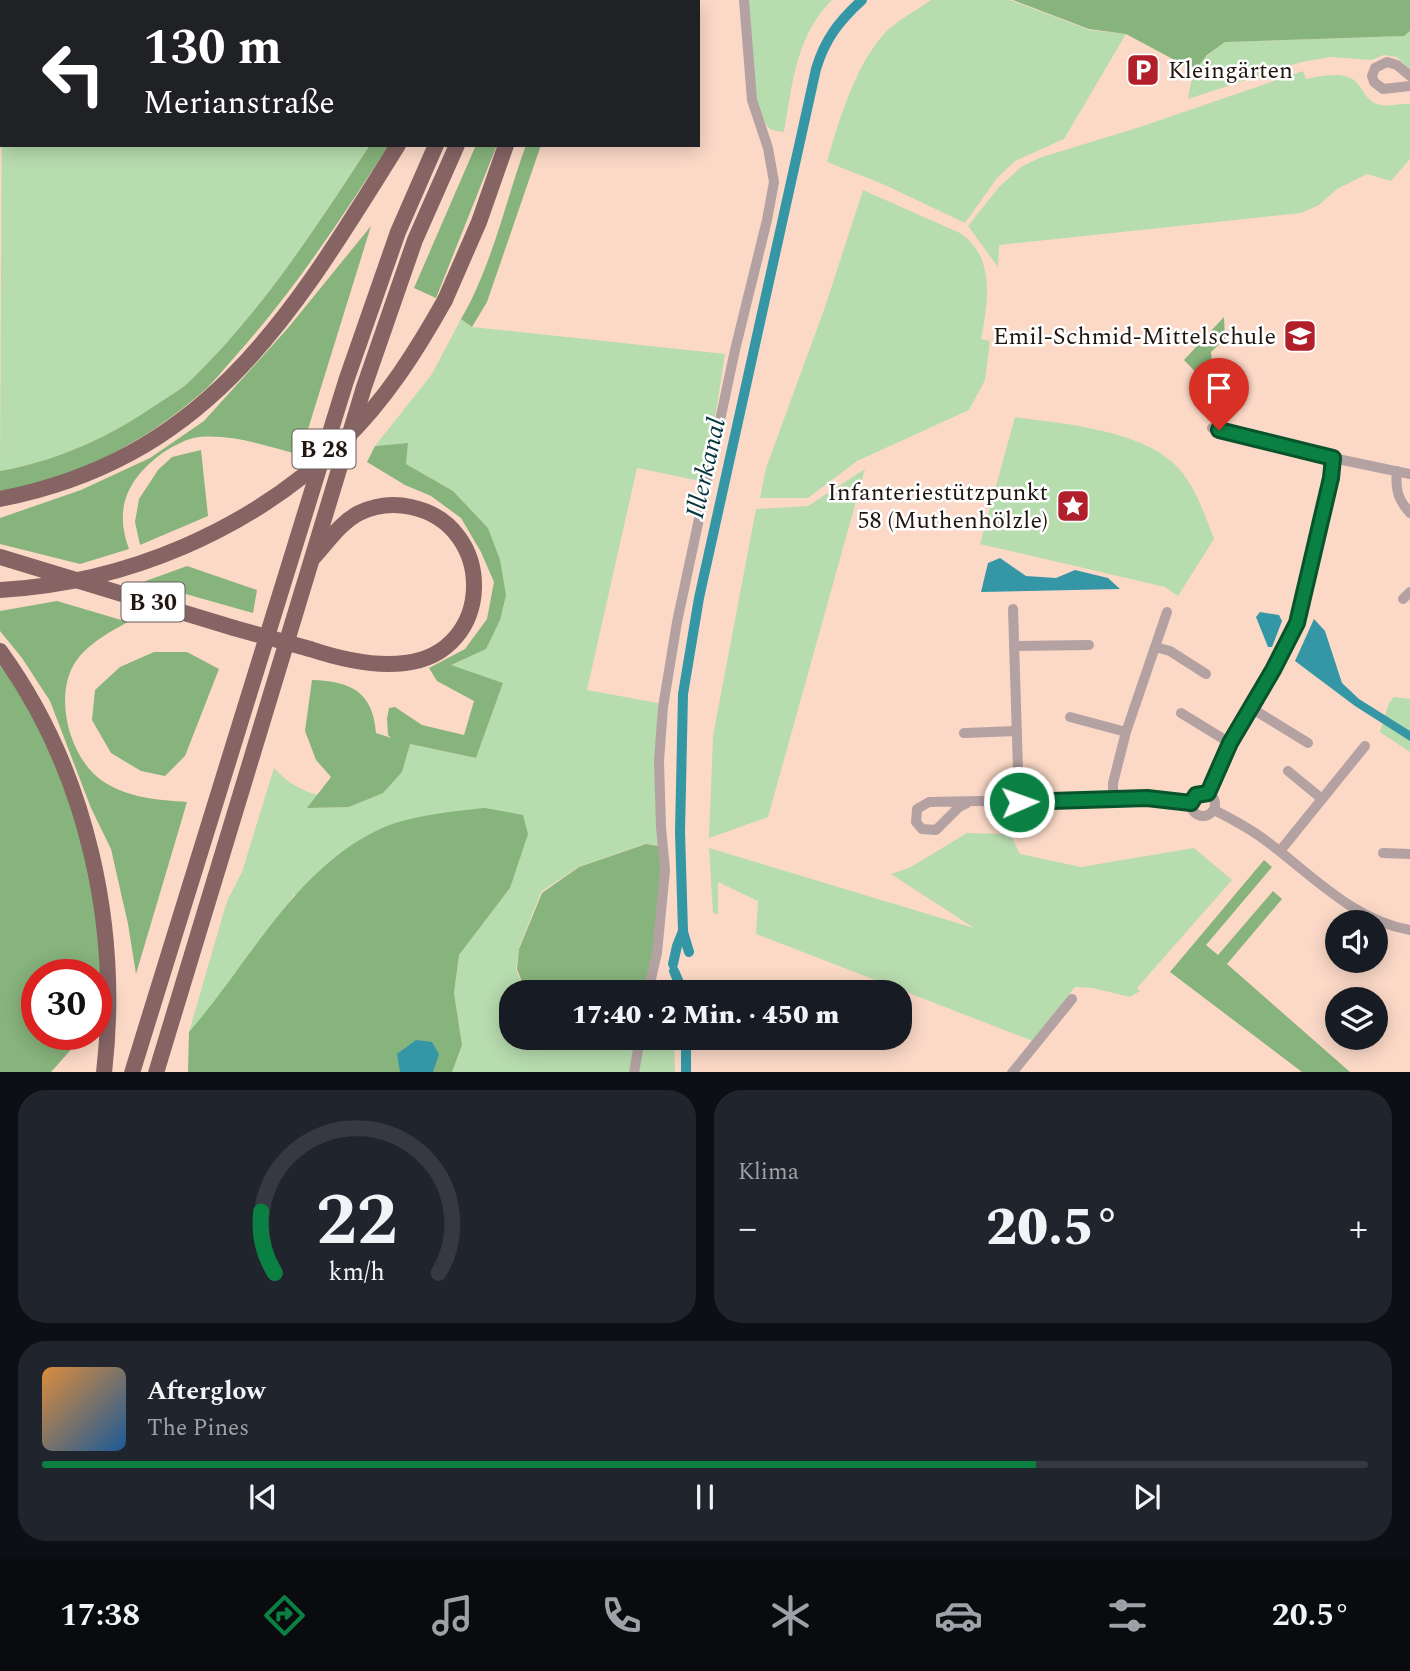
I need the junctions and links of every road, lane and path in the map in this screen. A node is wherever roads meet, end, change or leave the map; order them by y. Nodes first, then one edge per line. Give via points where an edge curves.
1 (744, 0) edge
2 (1410, 76) edge
3 (1410, 86) edge
4 (397, 147) edge
5 (435, 147) edge
6 (456, 147) edge
7 (505, 147) edge
8 (1212, 428) dead end
9 (1333, 458) junction
10 (1397, 471) junction
11 (1410, 474) edge
12 (0, 499) edge
13 (1410, 513) edge
14 (0, 557) edge
15 (309, 562) junction
16 (0, 590) edge
17 (1013, 609) dead end
18 (1167, 612) dead end
19 (1089, 645) dead end
20 (1014, 646) junction
21 (1155, 647) junction
22 (0, 651) edge
23 (1206, 674) dead end
24 (1251, 708) junction
25 (1181, 713) dead end
26 (1070, 716) dead end
27 (1017, 731) junction
28 (1126, 732) junction
29 (964, 733) dead end
30 (1230, 743) junction
31 (1308, 743) dead end
32 (1364, 746) dead end
33 (1288, 771) dead end
34 (1208, 793) junction
35 (1113, 799) junction
36 (1322, 799) junction
37 (1019, 802) junction
38 (967, 803) junction
39 (1191, 803) junction
40 (1214, 810) junction
41 (1280, 851) junction
42 (1383, 853) dead end
43 (1410, 853) edge
44 (1410, 930) edge
45 (651, 980) edge
46 (1072, 999) dead end
47 (638, 1050) edge
48 (104, 1072) edge
49 (132, 1072) edge
50 (156, 1072) edge
51 (634, 1072) edge
52 (1013, 1072) edge

1 - 45 street via 752,100 774,182 677,622 663,708 659,761 665,870
2 - 3 street via 1387,62 1375,68 1372,76 1386,90
4 - 12 highway via 304,292 236,375 209,400 151,442 102,468 40,491
5 - 49 highway, B 28 via 398,232 345,381
6 - 15 highway, B 28 via 389,311
7 - 16 highway, bridge via 445,300 408,363 344,440 315,466 256,509 167,554 64,583
8 - 9 street
9 - 10 street
9 - 24 street via 1297,623
10 - 11 street
10 - 13 street via 1398,500
14 - 15 highway, B 30, bridge via 357,661 405,663 431,656 453,642 474,603 474,572 452,529 432,513 401,505 386,504 357,514
15 - 50 highway, B 28
17 - 20 street
18 - 21 street
19 - 20 street
20 - 27 street
21 - 23 street
21 - 28 street
22 - 48 highway via 29,694 61,759 93,859 106,941
24 - 30 street
24 - 31 street
25 - 30 street
26 - 28 street
27 - 29 street
27 - 37 street
28 - 35 street
30 - 34 street
32 - 36 street
33 - 36 street
34 - 39 street via 1196,795
34 - 40 street via 1214,798
35 - 37 street
35 - 39 street
36 - 41 street
37 - 38 street
38 - 38 street via 924,803 917,809 916,822 922,829 936,830
39 - 40 street via 1201,816
40 - 41 street
41 - 44 street via 1357,910
42 - 43 street
46 - 52 street
47 - 51 street

